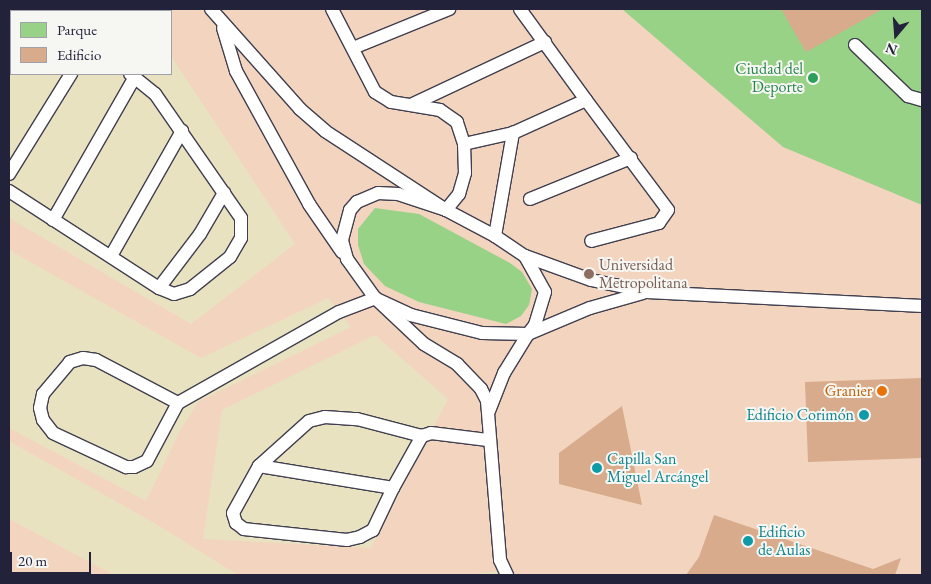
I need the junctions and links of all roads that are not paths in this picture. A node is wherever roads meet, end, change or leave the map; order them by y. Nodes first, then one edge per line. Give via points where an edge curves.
1 (211, 9) edge
2 (332, 9) edge
3 (448, 9) edge
4 (520, 9) edge
5 (221, 23) junction
6 (545, 42) junction
7 (855, 45) dead end
8 (353, 48) junction
9 (70, 75) edge
10 (133, 75) edge
11 (586, 100) junction
12 (922, 100) edge
13 (413, 104) junction
14 (182, 131) junction
15 (513, 133) junction
16 (464, 144) junction
17 (631, 158) junction
18 (9, 174) edge
19 (9, 190) edge
20 (224, 193) junction
21 (530, 199) dead end
22 (446, 210) junction
23 (53, 220) junction
24 (495, 236) junction
25 (591, 241) dead end
26 (111, 256) junction
27 (525, 256) junction
28 (346, 259) junction
29 (159, 288) junction
30 (648, 292) junction
31 (375, 298) junction
32 (922, 306) edge
33 (528, 334) junction
34 (178, 403) junction
35 (488, 414) junction
36 (422, 436) junction
37 (488, 440) junction
38 (259, 466) junction
39 (393, 488) junction
40 (507, 575) edge

1 - 5 lane
2 - 8 lane
3 - 8 lane
4 - 6 lane
5 - 22 lane via 325,131
5 - 28 lane via 236,71 309,204
6 - 11 lane
6 - 13 lane
7 - 12 lane via 908,96
8 - 13 lane via 375,92 391,102
9 - 18 lane
10 - 14 lane via 155,94
10 - 23 lane
11 - 15 lane
11 - 17 lane
13 - 16 lane via 440,110 457,122
14 - 20 lane
14 - 26 lane
15 - 16 lane
15 - 24 lane
16 - 22 lane via 463,180 459,194
17 - 21 lane
17 - 25 lane via 665,202 668,210 665,217 659,222
19 - 23 lane
20 - 29 lane via 200,234
20 - 29 lane via 241,218 240,238 230,257 190,289 174,294
22 - 24 lane
22 - 28 lane via 398,194 378,192 368,196 350,210 343,229
23 - 26 lane
24 - 27 lane
26 - 29 lane
27 - 30 lane via 591,280
27 - 33 lane via 545,292 541,313
28 - 31 lane
30 - 32 lane
30 - 33 lane via 590,308
31 - 33 lane via 411,315 456,327 482,333
31 - 34 lane via 340,312
31 - 35 lane via 424,344 457,364 481,389 487,401
33 - 35 lane via 504,372
34 - 34 lane via 96,360 82,358 70,362 43,394 40,408 42,420 53,433 126,467 134,467 147,461
35 - 37 lane
36 - 37 lane via 431,433
36 - 38 lane via 357,418 325,417 310,421
36 - 39 lane
37 - 40 lane via 500,560
38 - 39 lane
38 - 39 lane via 233,513 236,523 244,529 347,540 360,538 373,530

